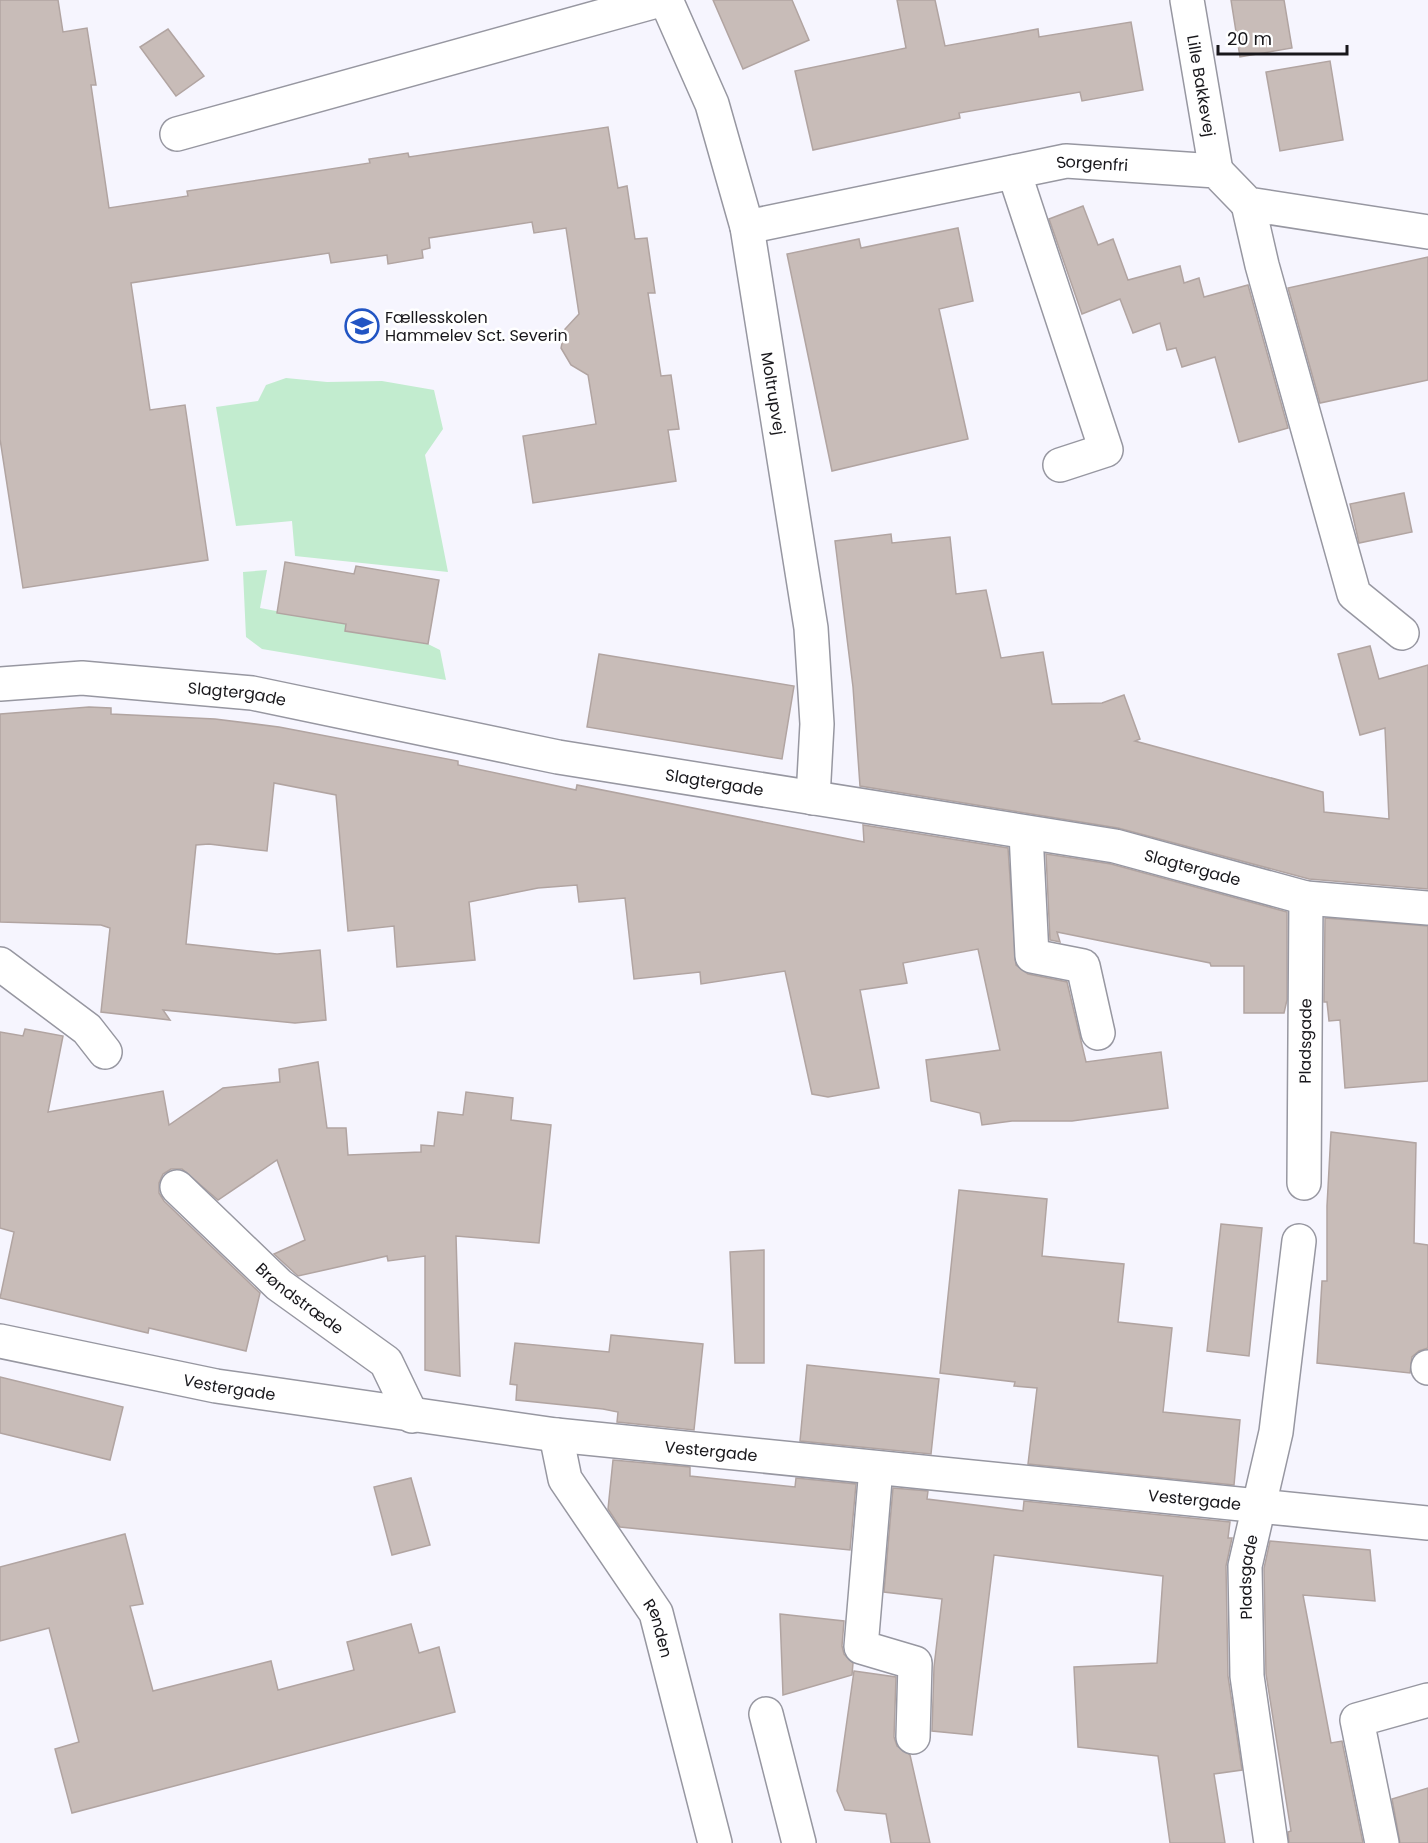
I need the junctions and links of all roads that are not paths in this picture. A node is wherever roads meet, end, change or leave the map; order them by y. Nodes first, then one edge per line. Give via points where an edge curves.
1 (660, 0) edge
2 (666, 0) edge
3 (1187, 0) edge
4 (177, 135) dead end
5 (1216, 171) junction
6 (1014, 172) junction
7 (1248, 204) junction
8 (747, 226) junction
9 (1428, 232) edge
10 (1060, 465) dead end
11 (1402, 633) dead end
12 (0, 684) edge
13 (813, 798) junction
14 (1026, 833) junction
15 (1306, 898) junction
16 (1428, 908) edge
17 (0, 964) edge
18 (1098, 1033) dead end
19 (105, 1052) dead end
20 (1304, 1183) dead end
21 (177, 1186) dead end
22 (1299, 1241) dead end
23 (0, 1341) edge
24 (412, 1416) junction
25 (556, 1435) junction
26 (876, 1468) junction
27 (1258, 1507) junction
28 (1428, 1523) edge
29 (1428, 1700) edge
30 (766, 1714) dead end
31 (913, 1737) dead end
32 (715, 1843) edge
33 (800, 1843) edge
34 (1271, 1843) edge
35 (1382, 1843) edge

1 - 4 street
2 - 8 street, Moltrupvej via 712,104
3 - 5 street, Lille Bakkevej
5 - 6 street, Sorgenfri via 1066,161
5 - 7 street
6 - 8 street, Sorgenfri
6 - 10 street via 1106,450
7 - 9 street
7 - 11 street via 1354,594
8 - 13 street, Moltrupvej via 811,628 817,724
12 - 13 street, Slagtergade via 82,678 252,693 558,756
13 - 14 street, Slagtergade
14 - 15 street, Slagtergade via 1115,846
14 - 18 street via 1032,956 1083,966
15 - 16 street, Slagtergade
15 - 20 street, Pladsgade
17 - 19 street via 87,1029
21 - 24 street, Brøndstræde via 279,1285 386,1362
22 - 27 street, Pladsgade via 1276,1432
23 - 24 street, Vestergade via 216,1386
24 - 25 street, Vestergade
25 - 26 street, Vestergade
25 - 32 street, Renden via 566,1479 656,1613
26 - 27 street, Vestergade
26 - 31 street via 861,1647 915,1663
27 - 28 street, Vestergade
27 - 34 street, Pladsgade via 1245,1566 1247,1676
29 - 35 street via 1357,1720
30 - 33 street

